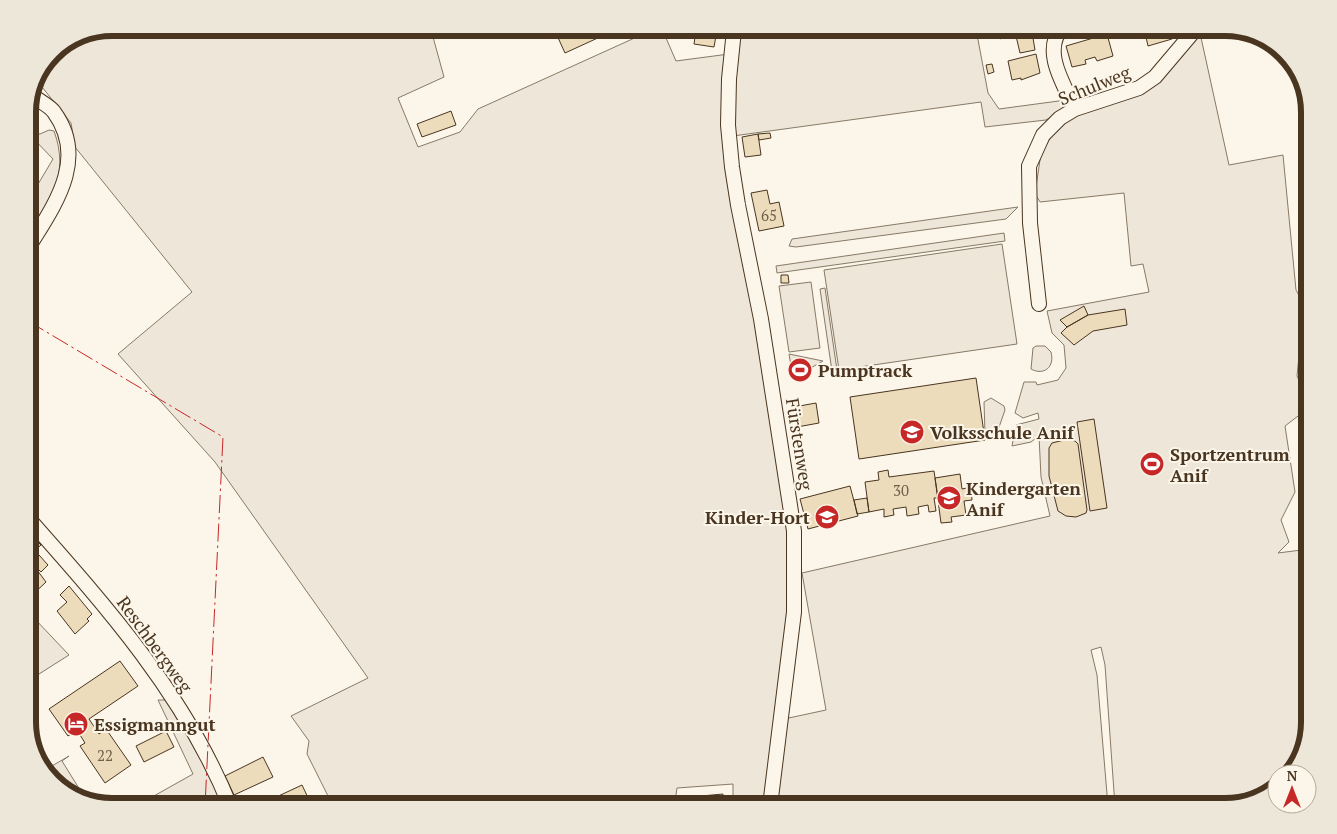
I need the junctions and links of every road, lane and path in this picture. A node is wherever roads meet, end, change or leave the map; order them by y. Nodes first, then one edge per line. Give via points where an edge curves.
1 (734, 36) edge
2 (1056, 36) edge
3 (1190, 36) edge
4 (38, 100) edge
5 (1075, 109) junction
6 (36, 234) edge
7 (1039, 304) dead end
8 (36, 527) edge
9 (227, 798) edge
10 (771, 798) edge

1 - 10 street, Fürstenweg via 729,106 732,167 761,319 794,531 794,612
2 - 5 street via 1055,62
3 - 5 street, Schulweg via 1155,77 1139,88
4 - 6 street via 54,112 65,136 69,161 62,190
5 - 7 street, Schulweg via 1043,135 1029,166 1030,223
8 - 9 street, Reschbergweg via 147,659 199,738

